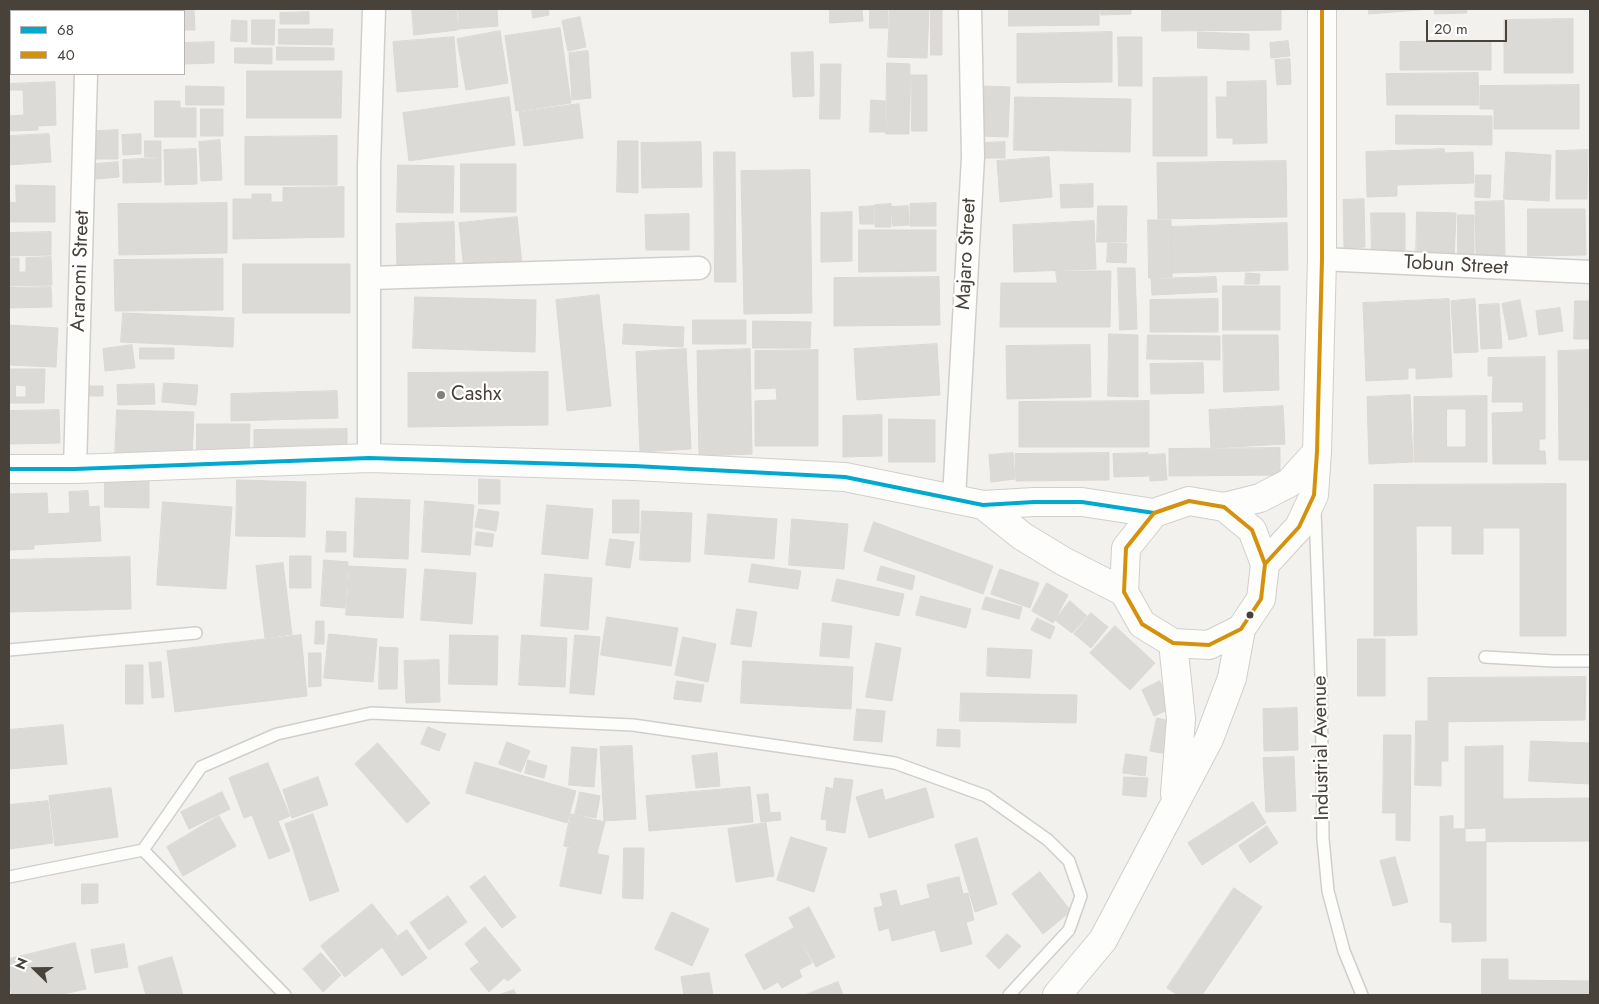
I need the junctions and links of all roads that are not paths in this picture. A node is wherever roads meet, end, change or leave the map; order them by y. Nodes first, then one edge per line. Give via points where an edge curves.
1 (374, 9) edge
2 (970, 9) edge
3 (1322, 9) edge
4 (86, 75) edge
5 (1322, 260) junction
6 (699, 268) dead end
7 (1590, 272) edge
8 (369, 278) junction
9 (1317, 452) junction
10 (369, 458) junction
11 (9, 469) edge
12 (75, 469) junction
13 (1314, 495) junction
14 (954, 498) junction
15 (983, 504) junction
16 (1224, 507) junction
17 (1154, 512) junction
18 (1265, 564) junction
19 (1124, 592) junction
20 (1241, 629) junction
21 (196, 633) dead end
22 (1173, 643) junction
23 (9, 650) edge
24 (1485, 657) dead end
25 (1590, 660) edge
26 (1174, 807) junction
27 (143, 850) junction
28 (9, 877) edge
29 (285, 995) edge
30 (1008, 995) edge
31 (1057, 995) edge
32 (1362, 995) edge

1 - 8 street
2 - 14 street, Majaro Street via 973,157
3 - 5 street
4 - 12 street, Araromi Street
5 - 7 street, Tobun Street
5 - 9 street
6 - 8 street
8 - 10 street
9 - 13 street
9 - 16 street via 1289,483 1260,498
10 - 12 street
10 - 14 street via 634,466 845,477
11 - 12 street
13 - 18 street via 1299,527
13 - 32 lane, Industrial Avenue via 1323,839 1331,900 1344,951
14 - 15 street
15 - 17 street via 1082,502
15 - 19 street via 1022,536 1062,561
16 - 17 street via 1188,501
16 - 18 street via 1252,530
17 - 19 street via 1126,548
18 - 20 street via 1261,599
19 - 22 street via 1142,624
20 - 22 street via 1209,645
20 - 26 street via 1232,678 1209,739
21 - 23 lane
22 - 26 street via 1181,718
24 - 25 lane
26 - 31 street via 1103,940
27 - 28 lane
27 - 29 lane
27 - 30 lane via 201,767 278,734 371,713 632,725 895,762 986,796 1048,840 1069,861 1081,896 1069,930

